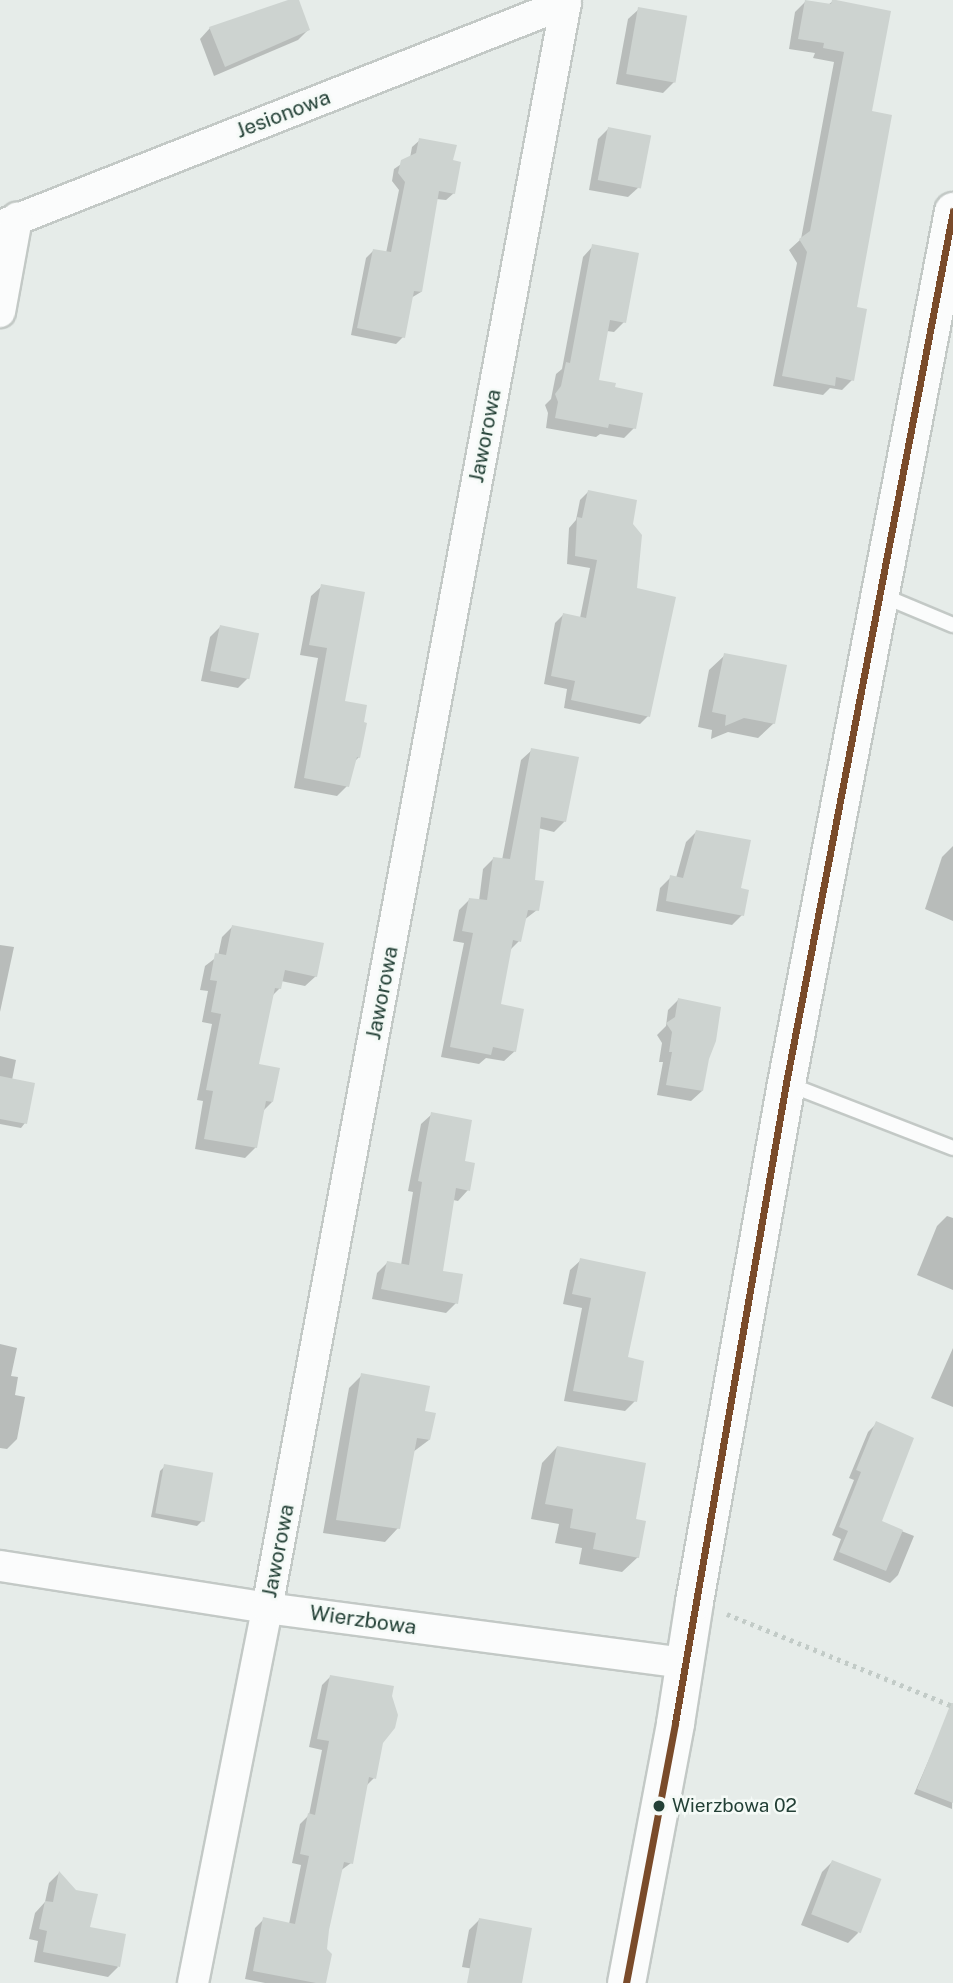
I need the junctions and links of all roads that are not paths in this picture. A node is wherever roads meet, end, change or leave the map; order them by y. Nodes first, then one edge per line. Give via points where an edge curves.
1 (566, 3) joint
2 (953, 211) edge
3 (8, 222) edge
4 (0, 312) edge
5 (880, 595) junction
6 (953, 625) edge
7 (786, 1083) junction
8 (953, 1148) edge
9 (0, 1566) edge
10 (267, 1608) junction
11 (685, 1664) junction
12 (193, 1983) edge
13 (626, 1983) edge

1 - 3 street, Jesionowa
1 - 10 street, Jaworowa
2 - 5 street
3 - 4 street
5 - 6 lane
5 - 7 street
7 - 8 lane
7 - 11 street
9 - 10 street, Wierzbowa
10 - 11 street, Wierzbowa
10 - 12 street, Jaworowa
11 - 13 street

